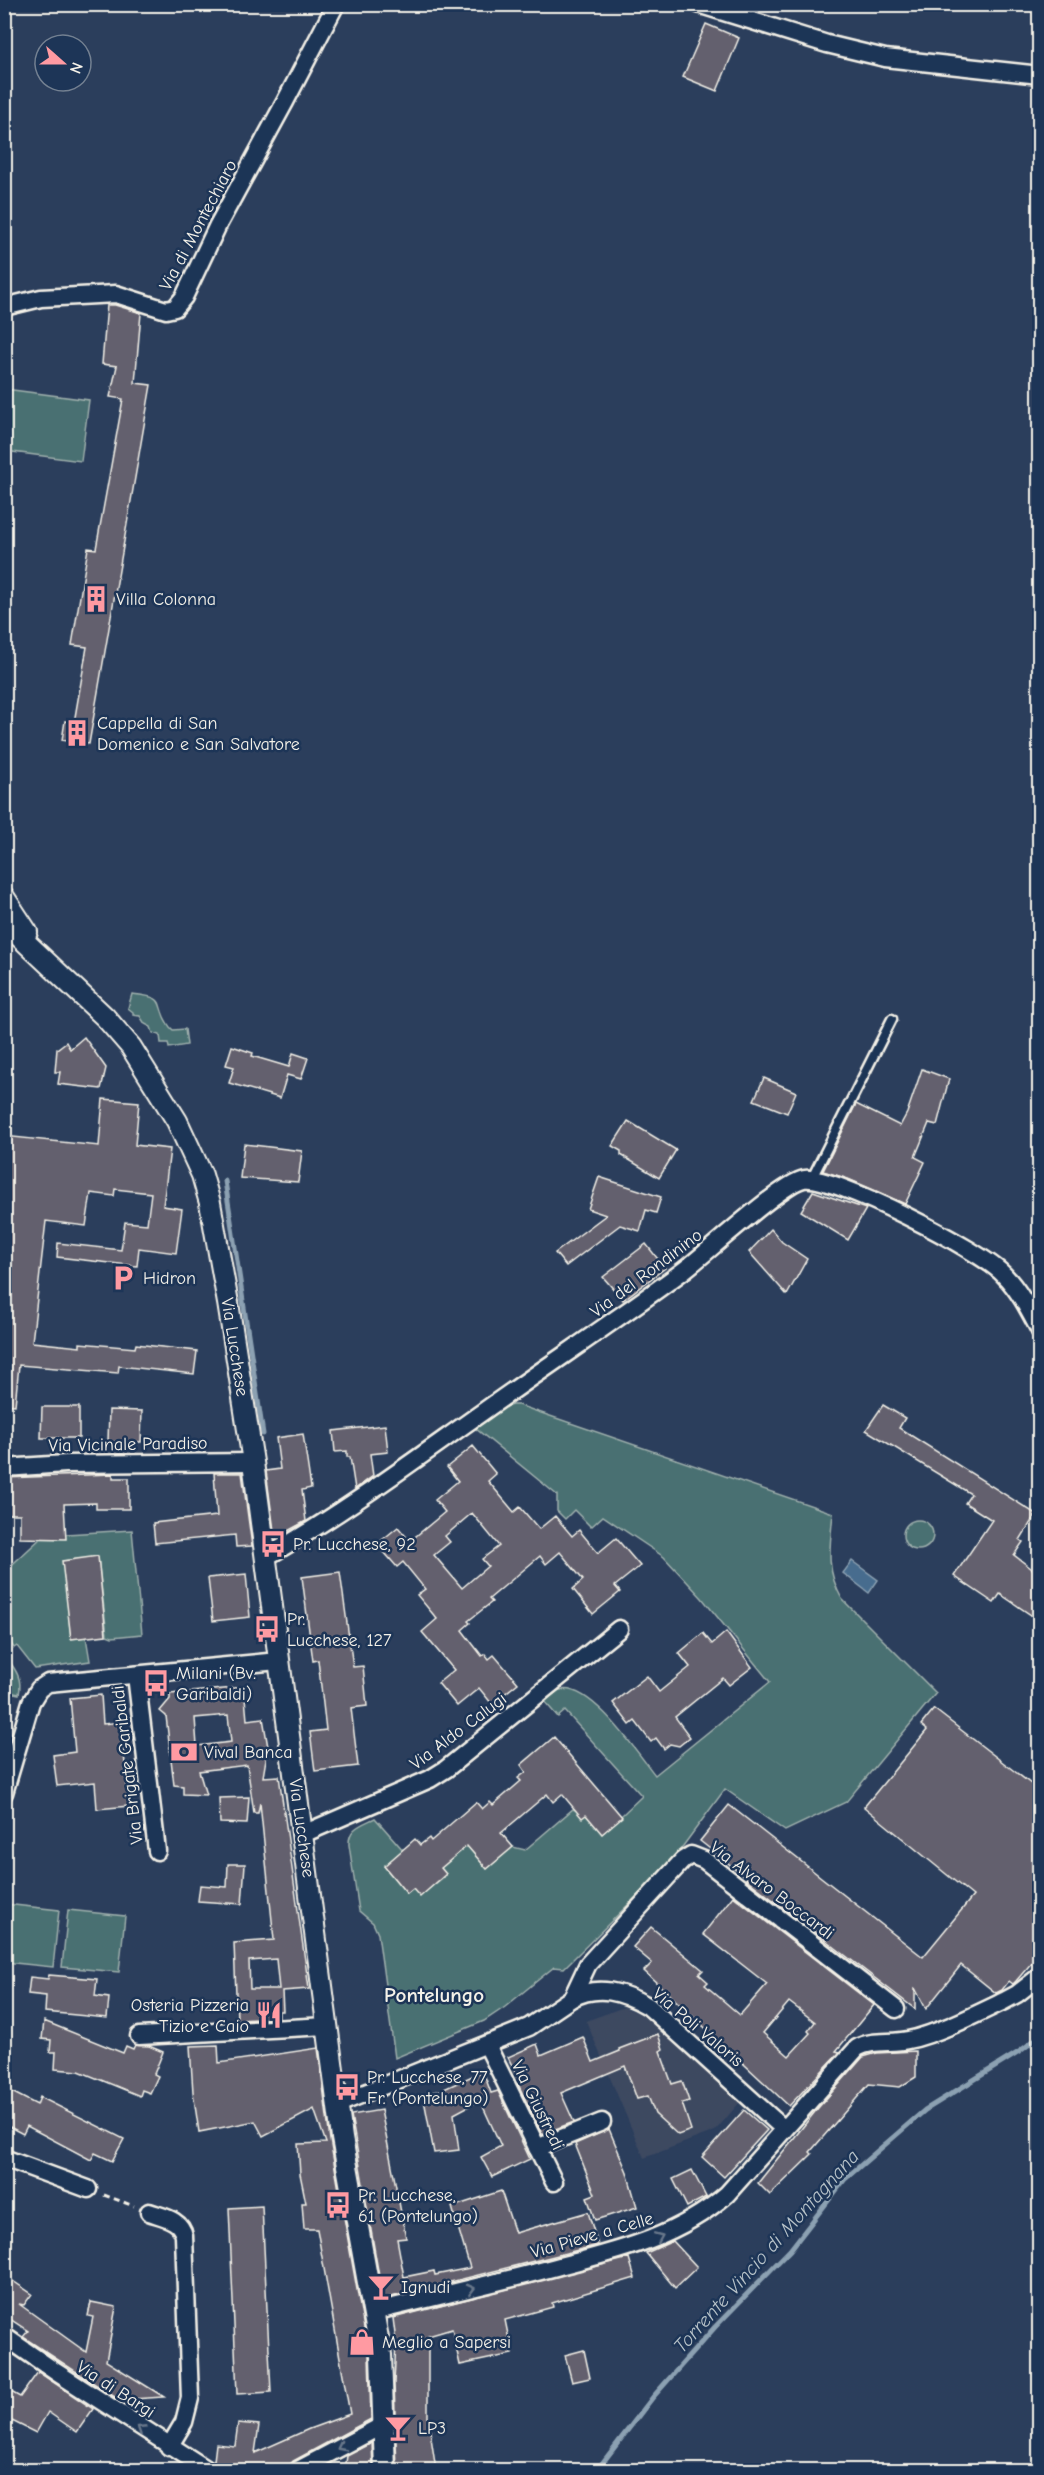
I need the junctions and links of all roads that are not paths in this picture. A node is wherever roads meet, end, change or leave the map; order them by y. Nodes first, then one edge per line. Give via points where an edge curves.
1 (336, 4) edge
2 (698, 4) edge
3 (1040, 75) edge
4 (4, 307) edge
5 (4, 897) edge
6 (4, 921) edge
7 (41, 955) junction
8 (892, 1019) dead end
9 (812, 1178) junction
10 (1040, 1331) edge
11 (253, 1462) junction
12 (4, 1468) edge
13 (266, 1557) junction
14 (619, 1629) dead end
15 (278, 1661) junction
16 (136, 1675) junction
17 (4, 1793) edge
18 (303, 1834) junction
19 (157, 1851) dead end
20 (1040, 1976) edge
21 (572, 1998) junction
22 (897, 2009) dead end
23 (327, 2026) junction
24 (139, 2036) dead end
25 (487, 2045) junction
26 (338, 2104) junction
27 (602, 2122) dead end
28 (784, 2129) junction
29 (537, 2148) junction
30 (4, 2158) edge
31 (554, 2182) dead end
32 (88, 2189) road end
33 (149, 2212) road end
34 (374, 2312) junction
35 (4, 2336) edge
36 (385, 2424) junction
37 (170, 2447) junction
38 (208, 2470) edge
39 (298, 2470) edge
40 (385, 2470) edge

1 - 4 street, Via di Montechiaro via 175,308 166,310 116,294 41,298
2 - 3 street via 870,55
5 - 7 street, Via Lucchese
6 - 7 street, Via Lucchese
7 - 11 street, Via Lucchese via 131,1047 165,1098 202,1175 214,1225
8 - 9 lane
9 - 10 street via 832,1183 921,1223 976,1253 1004,1274
9 - 13 street, Via del Rondinino via 791,1184 610,1324
11 - 12 street, Via Vicinale Paradiso
11 - 13 street, Via Lucchese
13 - 15 street, Via Lucchese
14 - 18 street, Via Aldo Calugi via 446,1769
15 - 16 street
15 - 18 street, Via Lucchese
16 - 17 street via 54,1681 39,1689 29,1708
16 - 19 street, Via Brigate Garibaldi
18 - 23 street, Via Lucchese
20 - 28 street, Via Pieve a Celle via 1004,2001 918,2037 862,2045
21 - 22 street, Via Alvaro Boccardi via 588,1964 683,1860 695,1855
21 - 25 street via 529,2026
21 - 28 street, Via Poli Valoris via 597,1989 625,1995 648,2006
23 - 24 street
23 - 26 street, Via Lucchese
25 - 26 street
25 - 29 street, Via Giusfredi
26 - 34 street, Via Lucchese
27 - 29 street
34 -> 28 street, Via Pieve a Celle via 520,2277 665,2235 701,2215 727,2194
29 - 31 street, Via Giusfredi
30 - 32 street
33 - 37 street via 177,2222 184,2236 190,2398 184,2422
34 - 36 street, Via Lucchese
37 -> 35 street, Via di Bargi
36 -> 39 street
36 - 40 street, Via Lucchese
37 - 38 street, Via di Bargi

